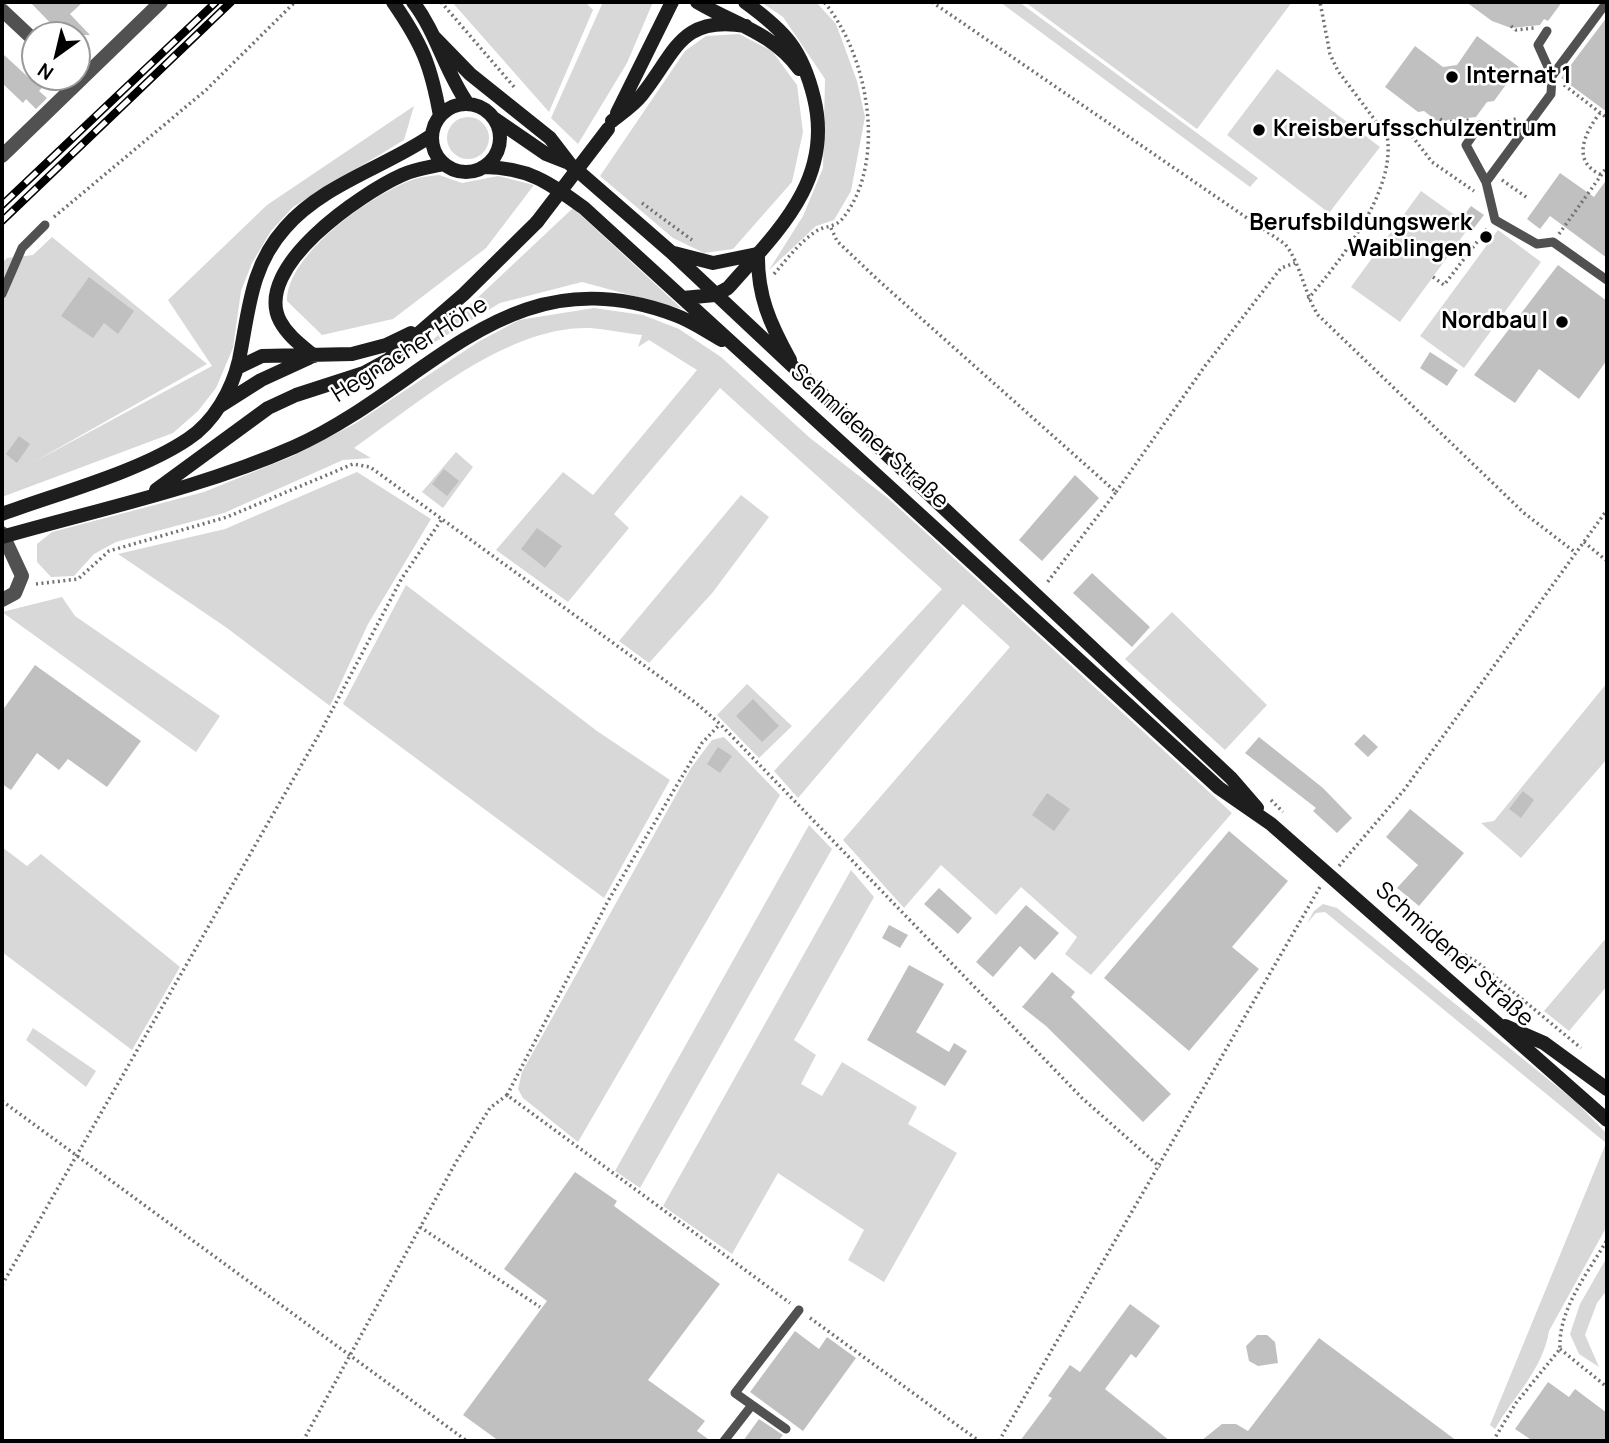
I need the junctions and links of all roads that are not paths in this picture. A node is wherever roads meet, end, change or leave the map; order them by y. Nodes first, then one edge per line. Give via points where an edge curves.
1 (161, 2) edge
2 (393, 2) edge
3 (413, 2) edge
4 (672, 2) edge
5 (697, 2) edge
6 (745, 2) edge
7 (1607, 2) edge
8 (2, 10) edge
9 (746, 26) junction
10 (21, 28) edge
11 (1544, 29) road end
12 (434, 37) junction
13 (91, 66) edge
14 (1552, 76) junction
15 (811, 85) junction
16 (65, 91) edge
17 (468, 104) junction
18 (440, 116) junction
19 (495, 119) junction
20 (610, 125) junction
21 (1480, 125) road end
22 (432, 135) junction
23 (2, 156) edge
24 (444, 164) junction
25 (570, 164) junction
26 (484, 167) junction
27 (1486, 182) junction
28 (45, 225) road end
29 (671, 252) junction
30 (758, 253) junction
31 (1607, 280) edge
32 (2, 294) edge
33 (715, 295) junction
34 (683, 298) junction
35 (425, 327) junction
36 (742, 351) junction
37 (314, 356) junction
38 (237, 368) junction
39 (797, 372) junction
40 (220, 406) junction
41 (146, 497) junction
42 (2, 514) edge
43 (2, 535) edge
44 (1035, 596) junction
45 (2, 600) edge
46 (1023, 610) junction
47 (1271, 824) junction
48 (1491, 1020) junction
49 (1607, 1089) edge
50 (1607, 1120) edge
51 (799, 1310) road end
52 (752, 1405) junction
53 (786, 1429) dead end
54 (724, 1441) edge

1 - 13 street
2 - 18 main road via 429,63
3 - 12 main road, Schmidener Straße
4 - 20 main road
5 - 9 main road
6 - 15 main road via 791,41
7 - 14 lane
8 - 10 street
9 - 15 main road via 776,43
9 - 20 main road via 723,22 693,31 673,48 641,97
11 - 14 lane via 1538,46
12 - 17 main road, Schmidener Straße via 451,79
12 - 25 main road, Schmidener Straße via 470,74 550,138
14 - 27 lane via 1551,94
15 - 30 main road via 818,116 818,153 789,216
16 - 23 street
17 - 18 main road
17 - 19 main road via 479,106
18 - 22 main road
19 - 25 main road, Schmidener Straße via 546,154
19 - 26 main road via 501,140
20 - 35 main road, Hegnacher Höhe, bridge via 537,222
21 - 27 lane via 1466,145
22 - 24 main road
22 - 38 main road, Hegnacher Höhe via 307,208 286,226 256,272
24 - 26 main road via 464,172
24 - 37 main road, Hegnacher Höhe via 405,173 366,196 304,244 286,269 275,292 279,319 293,339
25 - 29 main road, Schmidener Straße
26 - 34 main road, Schmidener Straße via 515,168 552,184
27 - 31 lane via 1495,219 1537,244 1553,242
28 - 32 lane via 22,248
29 - 30 main road via 713,263
29 - 33 main road, Schmidener Straße
30 - 33 main road via 728,288
30 - 39 main road, Schmidener Straße via 762,304
33 - 34 main road
33 - 39 main road, Schmidener Straße
34 - 36 main road, Schmidener Straße
35 - 37 main road, Hegnacher Höhe via 352,355
35 - 41 main road, Hegnacher Höhe via 364,373 268,408
36 - 41 main road, Hegnacher Höhe via 677,316 644,306 580,298 544,303 471,334 366,406 298,445 209,480
36 - 46 main road, Schmidener Straße
37 - 38 main road, Hegnacher Höhe via 262,356
37 - 40 main road, Hegnacher Höhe via 261,380
38 - 40 main road, Hegnacher Höhe
39 - 44 main road, Schmidener Straße
40 - 42 main road, Hegnacher Höhe via 189,438 158,455
41 - 43 main road, Hegnacher Höhe
43 - 45 street, Hegnacher Höhe via 19,568 20,585
44 - 46 main road
44 - 47 main road, Schmidener Straße via 1231,778
46 - 47 main road, Schmidener Straße via 1219,788
47 - 48 main road, Schmidener Straße
48 - 49 main road via 1544,1043
48 - 50 main road, Schmidener Straße
51 - 52 lane via 735,1393
52 - 53 lane
52 - 54 lane

